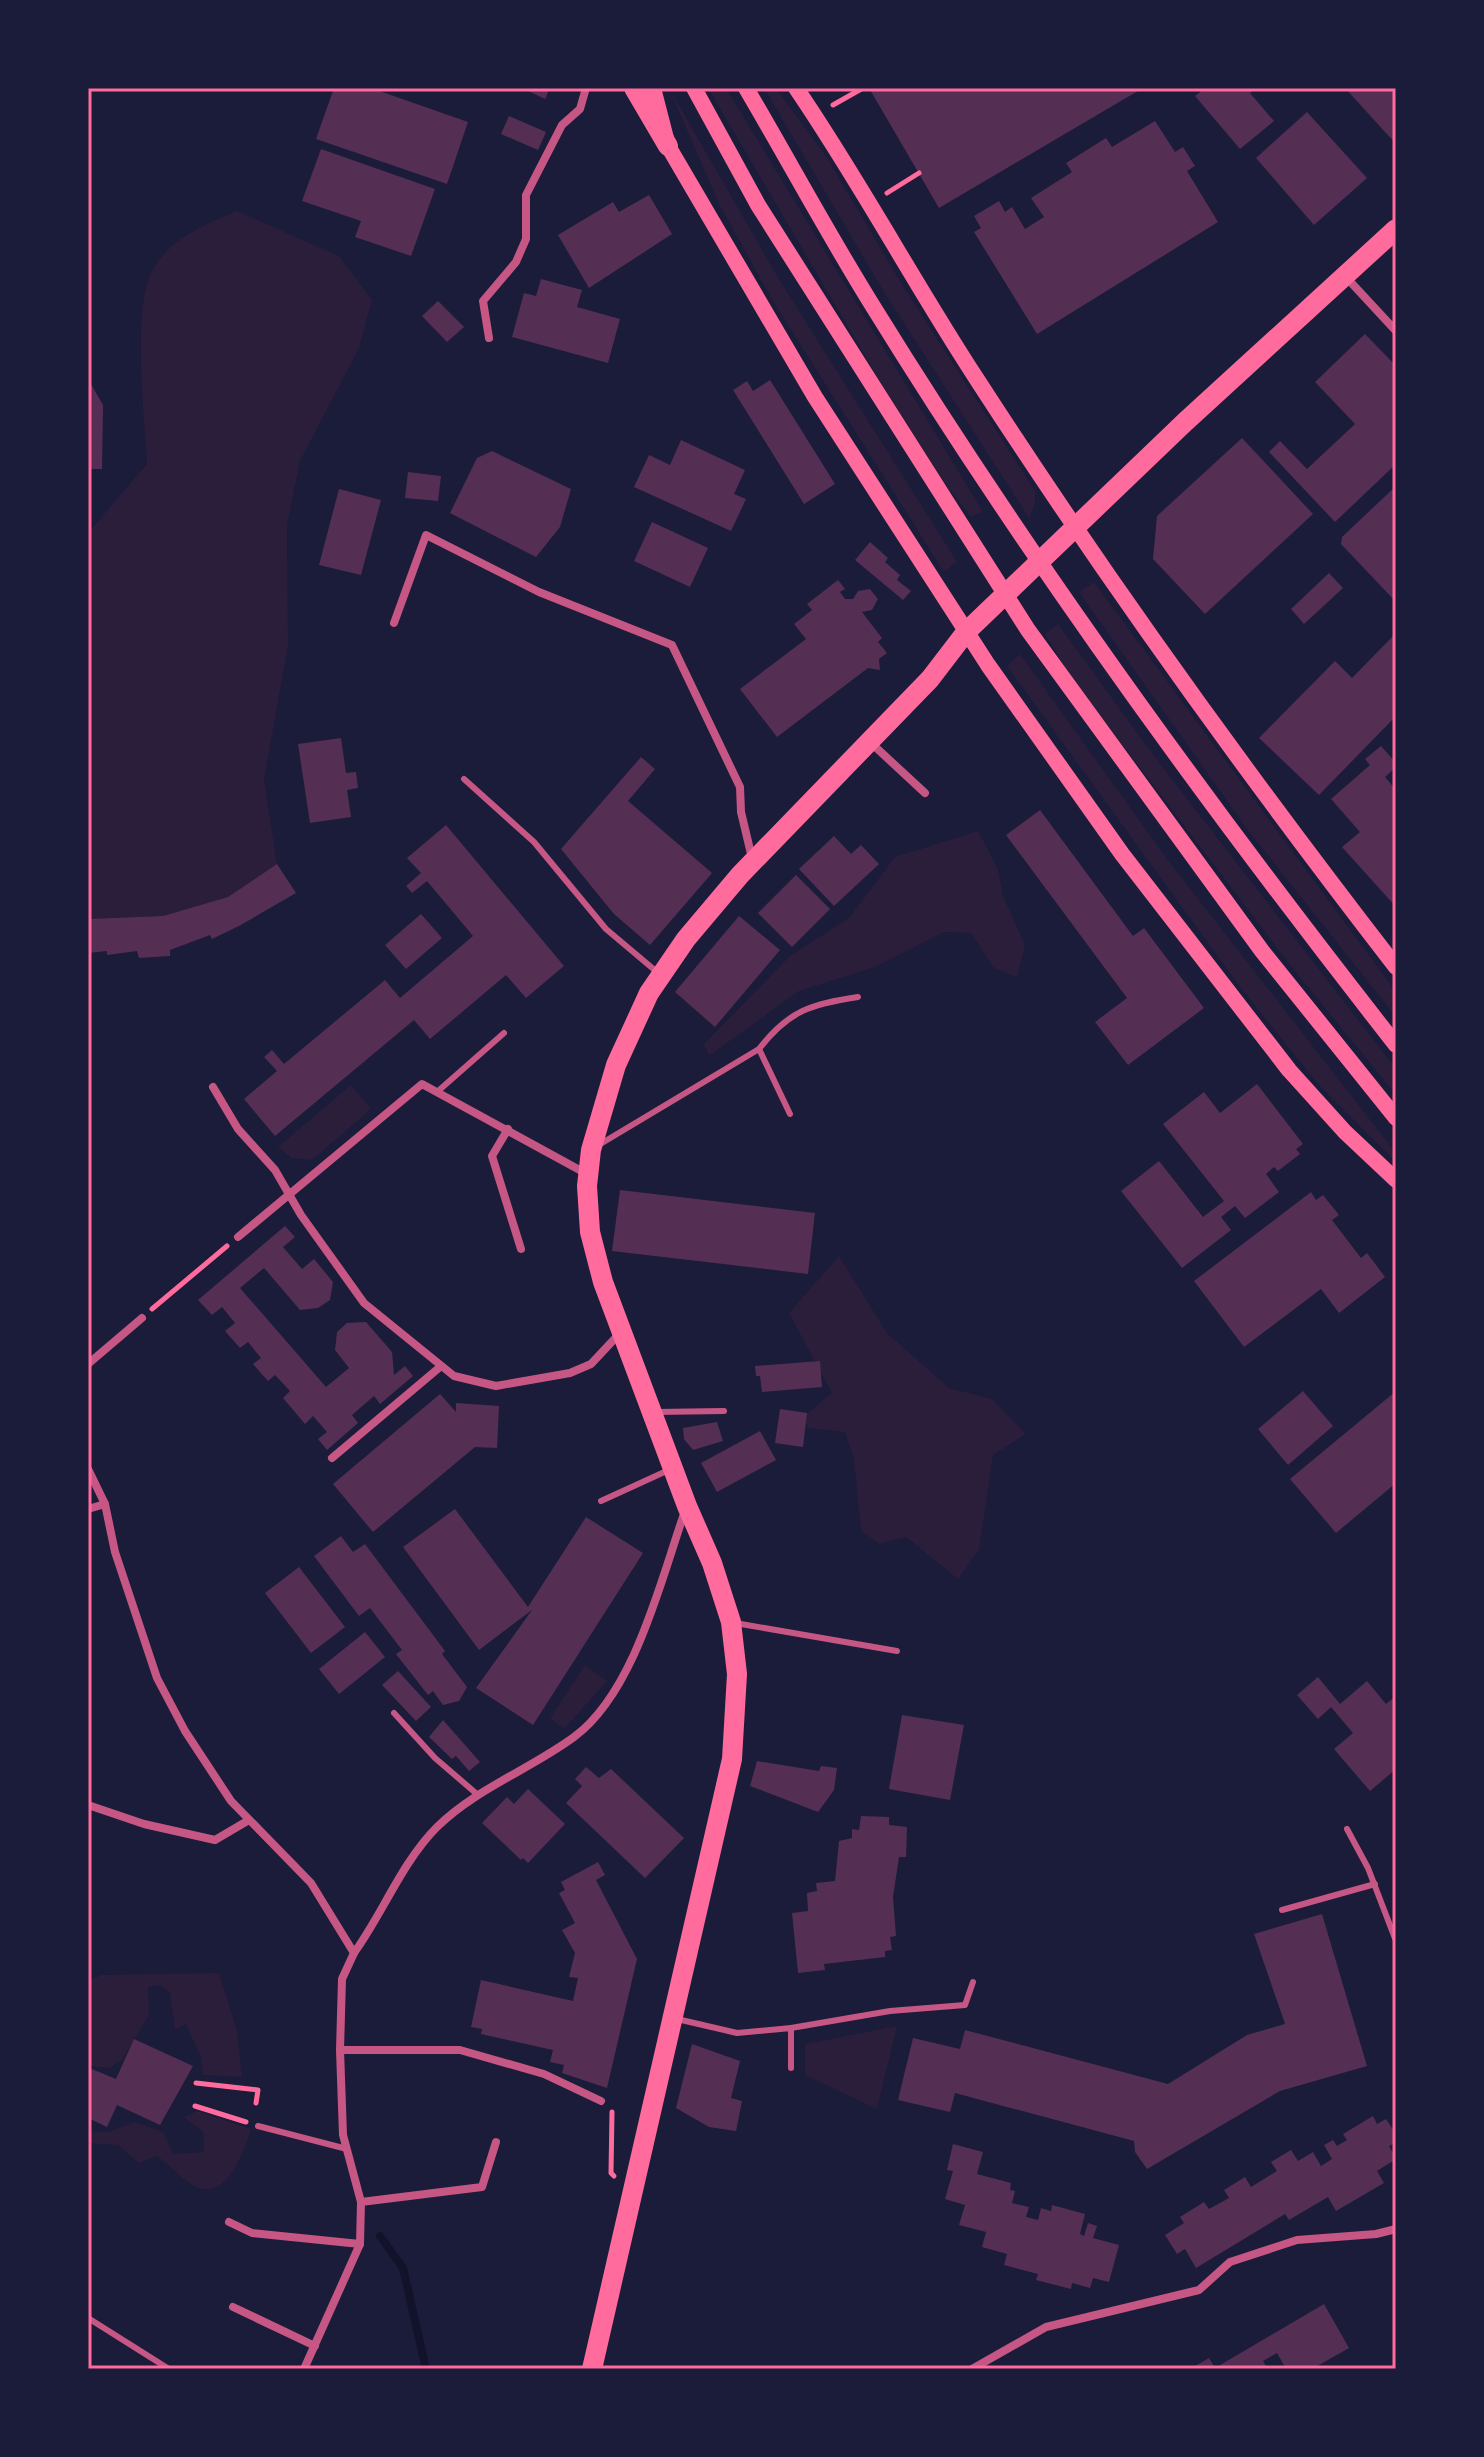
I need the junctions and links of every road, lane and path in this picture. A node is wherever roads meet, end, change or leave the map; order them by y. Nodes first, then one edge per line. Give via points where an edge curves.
1 (586, 88) edge
2 (634, 88) edge
3 (653, 88) edge
4 (694, 88) edge
5 (746, 88) edge
6 (796, 88) edge
7 (863, 88) edge
8 (833, 105) dead end
9 (668, 146) junction
10 (919, 173) dead end
11 (887, 193) dead end
12 (1396, 229) edge
13 (1345, 276) junction
14 (1396, 331) edge
15 (489, 338) dead end
16 (1075, 527) junction
17 (394, 623) dead end
18 (966, 632) junction
19 (870, 741) junction
20 (464, 779) dead end
21 (925, 793) dead end
22 (753, 863) junction
23 (1396, 967) edge
24 (660, 974) junction
25 (858, 997) dead end
26 (504, 1033) dead end
27 (1396, 1045) edge
28 (759, 1049) junction
29 (213, 1087) dead end
30 (437, 1092) junction
31 (790, 1114) dead end
32 (1396, 1118) edge
33 (508, 1129) junction
34 (591, 1150) junction
35 (588, 1175) junction
36 (1396, 1180) edge
37 (289, 1194) junction
38 (238, 1237) dead end
39 (521, 1249) dead end
40 (222, 1250) dead end
41 (158, 1304) dead end
42 (142, 1318) dead end
43 (622, 1332) junction
44 (88, 1364) edge
45 (440, 1367) junction
46 (724, 1411) dead end
47 (653, 1412) junction
48 (332, 1458) dead end
49 (674, 1467) junction
50 (88, 1469) edge
51 (601, 1501) dead end
52 (105, 1504) junction
53 (687, 1506) junction
54 (88, 1509) edge
55 (731, 1622) junction
56 (897, 1651) dead end
57 (394, 1713) dead end
58 (478, 1795) junction
59 (88, 1805) edge
60 (249, 1820) junction
61 (1347, 1829) dead end
62 (1375, 1884) junction
63 (1282, 1910) dead end
64 (1396, 1941) edge
65 (354, 1953) junction
66 (973, 1982) dead end
67 (674, 2018) junction
68 (791, 2028) junction
69 (340, 2050) junction
70 (791, 2068) dead end
71 (196, 2083) dead end
72 (601, 2101) joint
73 (256, 2103) dead end
74 (195, 2106) dead end
75 (258, 2126) joint
76 (496, 2142) dead end
77 (347, 2149) junction
78 (617, 2180) dead end
79 (361, 2202) junction
80 (229, 2222) dead end
81 (1396, 2229) edge
82 (360, 2244) junction
83 (233, 2307) dead end
84 (88, 2318) edge
85 (315, 2346) junction
86 (169, 2369) edge
87 (304, 2369) edge
88 (592, 2369) edge
89 (972, 2369) edge

1 - 15 street via 580,109 562,125 526,195 526,239 516,262 483,301
2 - 9 main road
3 - 9 main road
4 - 32 main road via 758,205 1028,630 1244,927
5 - 27 main road via 873,307 1063,598
6 - 16 main road via 976,379
7 - 8 path
9 - 18 main road via 815,397
10 - 11 path
12 - 13 main road
13 - 14 street
13 - 16 main road
16 - 18 main road
16 - 23 main road via 1268,802
17 - 22 street via 426,535 539,592 672,645 740,787
18 - 19 main road via 930,679
18 - 36 main road via 1122,854 1289,1070
19 - 21 street
19 - 22 main road
20 - 24 lane via 534,842 606,929
22 - 24 main road
24 - 34 main road via 616,1065
25 - 28 lane via 810,1005
26 - 30 lane
28 - 31 lane
28 - 34 lane
29 - 37 street
30 - 33 street
30 - 37 street via 422,1084
33 - 35 street
33 - 39 street via 492,1156
34 - 35 main road
35 - 43 main road via 590,1232
37 - 38 street
37 - 45 street via 364,1303
40 - 41 path
42 - 44 street
43 - 45 street via 580,1370 517,1384 472,1383
43 - 47 main road
45 - 48 street
46 - 47 lane
47 - 49 main road
49 - 51 lane
49 - 53 main road
50 - 52 street
52 - 54 street
52 - 60 street via 115,1552 157,1678 207,1770
53 - 55 main road
53 - 58 street via 646,1628 604,1703 577,1735
55 - 56 lane
55 - 67 main road via 737,1674 735,1743
57 - 58 lane
58 - 65 street via 419,1848
59 - 60 street via 215,1840
60 - 65 street via 311,1883
61 - 62 lane
62 - 63 lane
62 - 64 lane
65 - 69 street via 342,1979
66 - 68 lane via 965,2005
67 - 68 lane via 737,2033
67 - 88 main road
68 - 70 lane
69 - 72 street via 460,2050 544,2074
69 - 77 street
71 - 73 path via 258,2090
72 - 78 path via 612,2112 611,2173
74 - 75 path
75 - 77 lane
76 - 79 street via 482,2187
77 - 79 street
79 - 82 street
80 - 82 street via 252,2233
81 - 89 street via 1297,2240 1230,2262 1199,2290 1046,2327
82 - 85 street
83 - 85 street
84 - 86 lane
85 - 87 street

